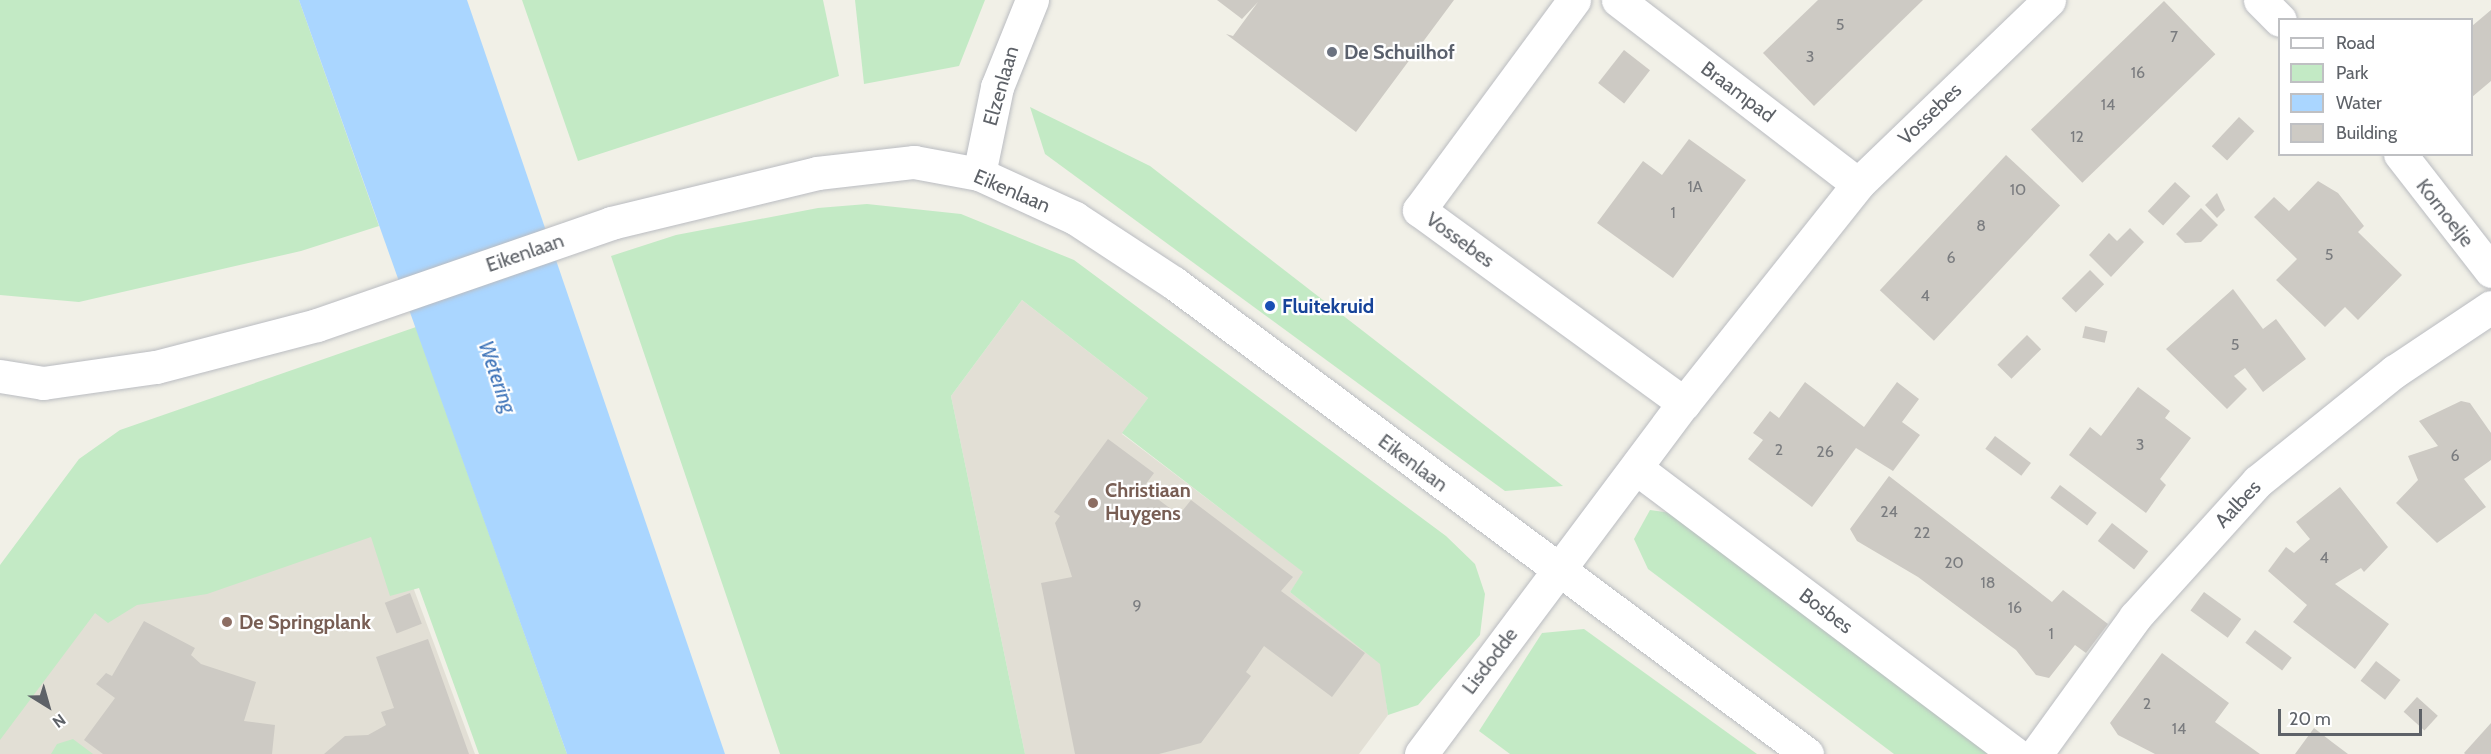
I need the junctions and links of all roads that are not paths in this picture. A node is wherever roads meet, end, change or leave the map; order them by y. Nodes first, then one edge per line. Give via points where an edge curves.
1 (1032, 0) edge
2 (1574, 0) edge
3 (1618, 0) edge
4 (2049, 0) edge
5 (2260, 0) edge
6 (2278, 18) edge
7 (2402, 156) edge
8 (979, 174) junction
9 (1858, 184) junction
10 (2491, 271) edge
11 (2491, 307) edge
12 (0, 376) edge
13 (1684, 403) junction
14 (1636, 468) junction
15 (1558, 568) junction
16 (1435, 749) edge
17 (1807, 754) edge
18 (2015, 754) edge
19 (2036, 754) edge

1 - 8 street, Elzenlaan via 997,87
2 - 13 street, Vossebes via 1419,210
3 - 9 street, Braampad
4 - 9 street, Vossebes
5 - 6 street
7 - 10 street, Kornoelje
8 - 12 street, Eikenlaan via 914,162 817,172 610,223 317,325 156,367 42,383
8 - 15 street, Eikenlaan via 1075,218 1174,283
9 - 13 street, Vossebes
11 - 19 street, Aalbes via 2395,371 2258,481 2135,617
13 - 14 street, Vossebes
14 - 15 street, Vossebes
14 - 18 street, Bosbes
15 - 16 street, Lisdodde
15 - 17 street, Eikenlaan

